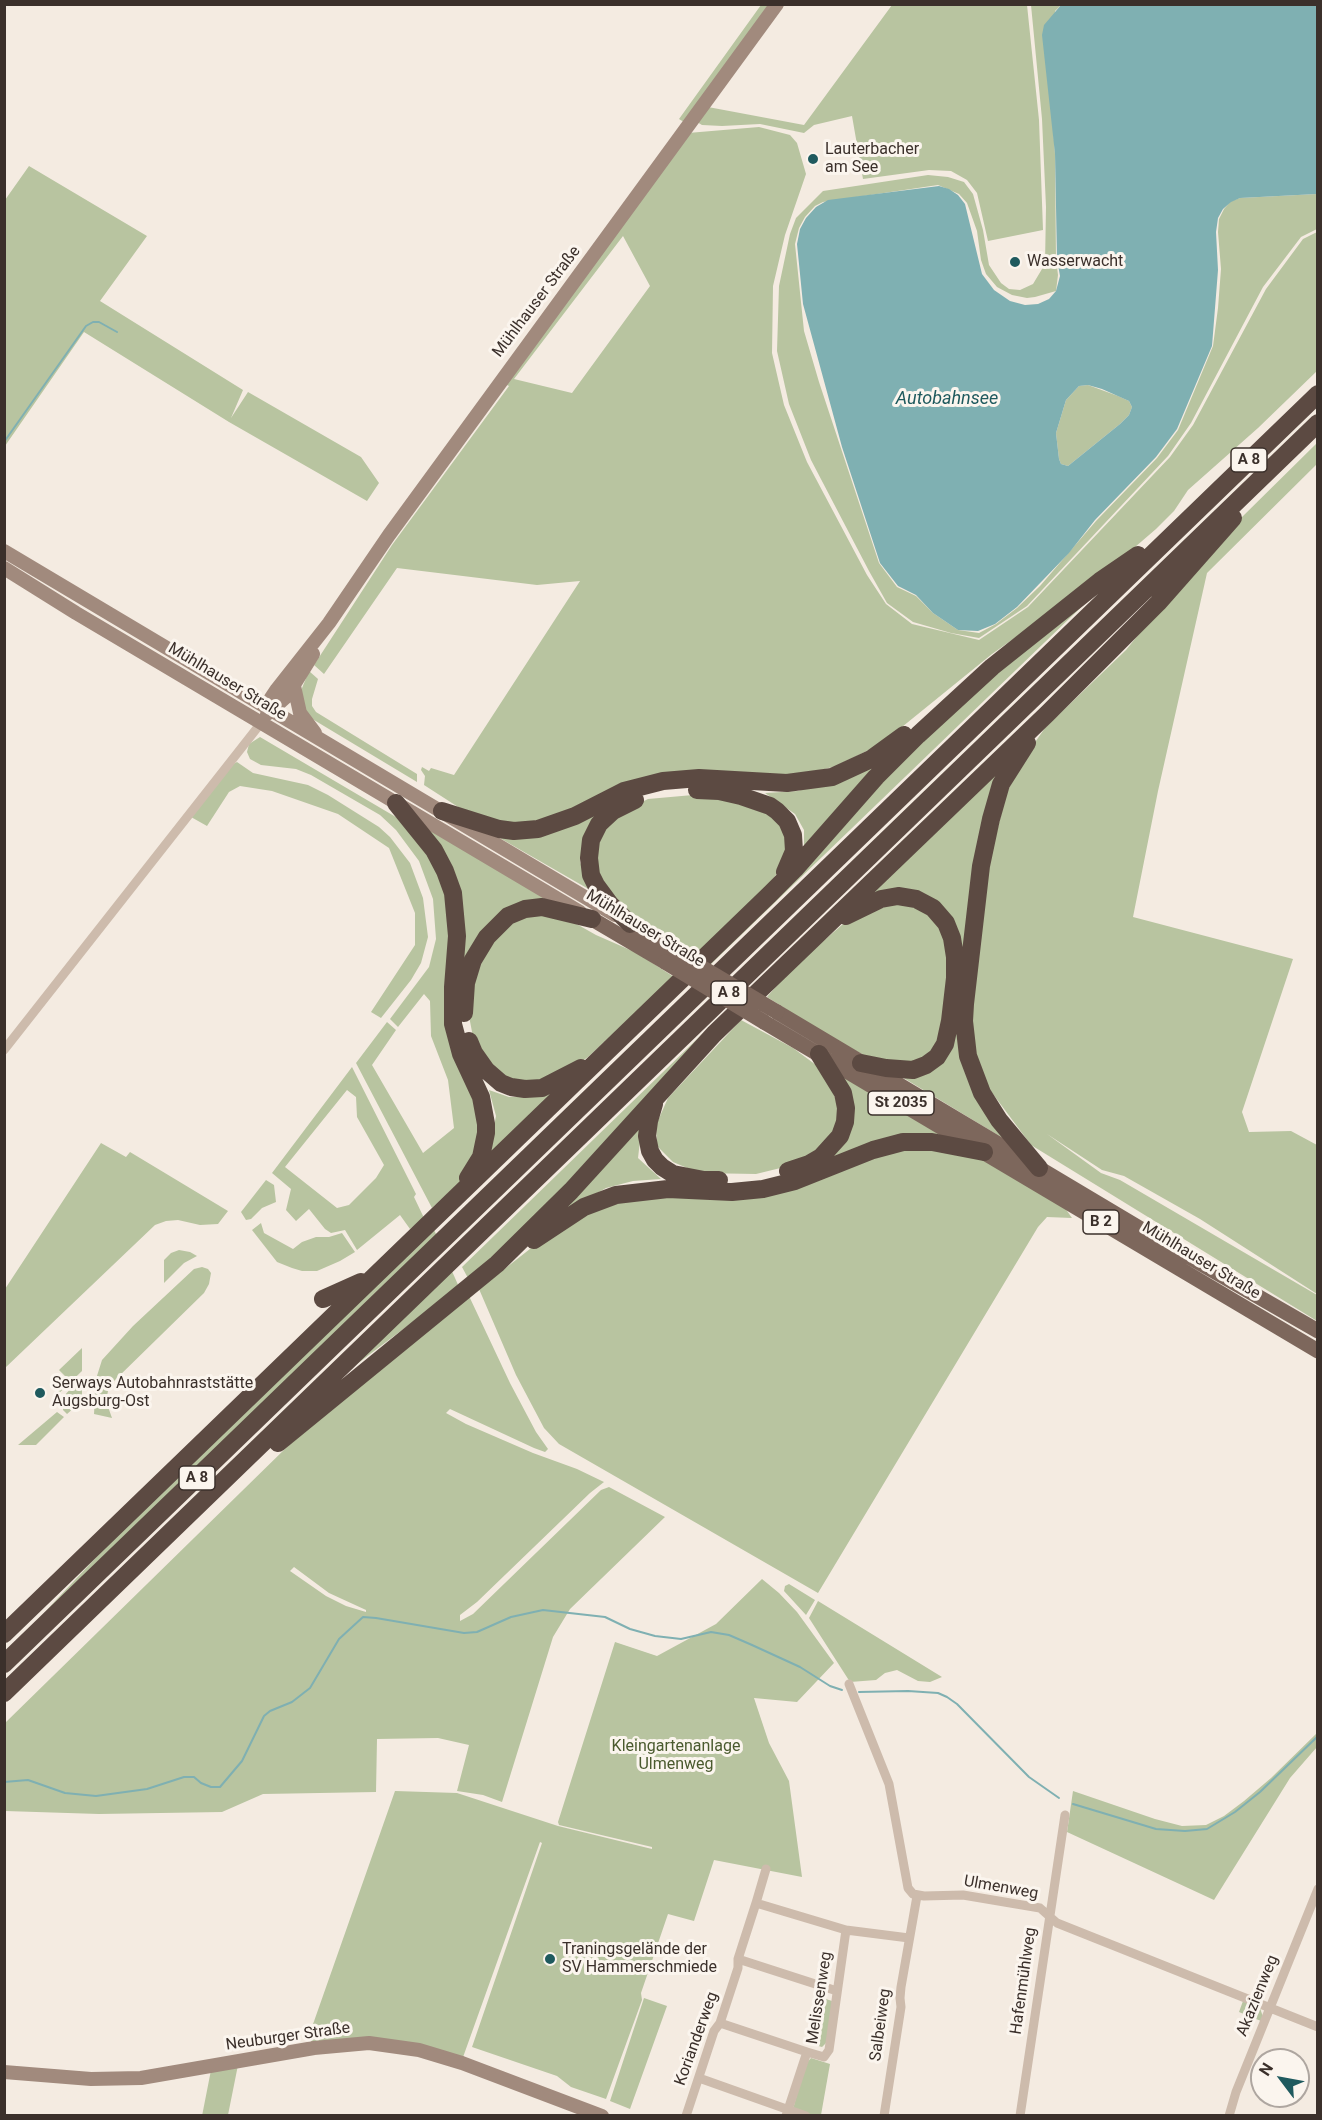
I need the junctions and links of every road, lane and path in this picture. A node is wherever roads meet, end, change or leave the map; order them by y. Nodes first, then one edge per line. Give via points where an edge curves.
1 (777, 4) edge
2 (1317, 394) edge
3 (1317, 423) edge
4 (1262, 476) junction
5 (1182, 525) junction
6 (4, 551) edge
7 (4, 568) edge
8 (328, 623) junction
9 (294, 686) junction
10 (956, 700) junction
11 (270, 710) junction
12 (1047, 714) junction
13 (261, 723) junction
14 (318, 738) junction
15 (396, 802) junction
16 (442, 811) junction
17 (769, 895) junction
18 (592, 919) junction
19 (630, 924) junction
20 (810, 942) junction
21 (671, 957) junction
22 (771, 1017) junction
23 (611, 1049) junction
24 (4, 1050) edge
25 (819, 1054) junction
26 (861, 1063) junction
27 (662, 1090) junction
28 (984, 1152) junction
29 (1039, 1168) junction
30 (447, 1206) junction
31 (497, 1264) junction
32 (380, 1270) junction
33 (323, 1299) dead end
34 (1317, 1331) edge
35 (1317, 1351) edge
36 (195, 1509) junction
37 (4, 1634) edge
38 (4, 1664) edge
39 (849, 1684) dead end
40 (4, 1693) edge
41 (1065, 1815) dead end
42 (766, 1869) dead end
43 (1317, 1889) edge
44 (917, 1896) junction
45 (756, 1903) junction
46 (1048, 1917) junction
47 (846, 1930) junction
48 (909, 1938) junction
49 (738, 1959) junction
50 (837, 1991) junction
51 (1269, 2007) junction
52 (720, 2023) junction
53 (1317, 2027) edge
54 (807, 2052) junction
55 (4, 2072) edge
56 (699, 2078) junction
57 (787, 2113) edge
58 (602, 2115) edge
59 (686, 2115) edge
60 (806, 2115) edge
61 (884, 2115) edge
62 (1020, 2115) edge
63 (1229, 2115) edge

1 - 8 street, Mühlhauser Straße
2 - 5 highway, A 8
3 - 4 highway, A 8
4 - 12 highway via 1214,542
4 - 36 highway, A 8
5 - 10 highway via 1100,581
5 - 38 highway, A 8
6 - 11 street, Mühlhauser Straße
7 - 13 street, Mühlhauser Straße / St 2035
8 - 9 street, Mühlhauser Straße
8 - 11 street, Mühlhauser Straße via 277,689
9 - 11 street, Mühlhauser Straße
9 - 14 street via 300,713
10 - 16 highway via 871,759 831,777 787,783 699,778 663,781 624,791 558,823 530,830 499,829
10 - 17 highway via 876,777
11 - 13 street
11 - 14 street, Mühlhauser Straße
12 - 20 highway
12 - 29 highway via 1001,784 991,819 981,866 964,1021 968,1056 982,1093
13 - 15 street, Mühlhauser Straße / St 2035
13 - 24 street
14 - 16 street, Mühlhauser Straße
15 - 18 street, Mühlhauser Straße / St 2035
15 - 30 highway via 434,850 453,893 457,936 453,1024 486,1116 481,1157
16 - 19 street, Mühlhauser Straße
17 - 19 highway via 794,851 790,826 777,811 719,791 658,793 613,811 599,824 591,840 590,867 596,885
17 - 23 highway
18 - 21 main road, Mühlhauser Straße / St 2035
18 - 23 highway via 542,907 515,912 501,921 479,948 469,972 464,995 466,1028 474,1053 486,1070 501,1083 525,1089 542,1088 569,1076
19 - 21 main road, Mühlhauser Straße
20 - 26 highway via 858,909 890,897 908,897 924,903 949,930 955,978 949,1029 942,1050 932,1062 913,1070
20 - 27 highway
21 - 22 main road, Mühlhauser Straße / St 2035, bridge
22 - 25 main road, Mühlhauser Straße / St 2035
22 - 26 main road, Mühlhauser Straße / B 2
23 - 30 highway
25 - 27 highway via 843,1093 846,1108 840,1136 809,1164 763,1177 704,1180 673,1174 662,1167 650,1151 647,1136 651,1114
25 - 28 main road, Mühlhauser Straße / St 2035
26 - 29 main road, Mühlhauser Straße / B 2
27 - 31 highway via 572,1191
28 - 31 highway via 932,1142 903,1142 764,1189 616,1195 568,1216
28 - 35 main road, Mühlhauser Straße / B 2
29 - 34 main road, Mühlhauser Straße / B 2
30 - 32 highway
31 - 36 highway
32 - 33 highway
32 - 37 highway
36 - 40 highway, A 8
39 - 44 street via 890,1784 908,1888
41 - 46 street, Hafenmühlweg
42 - 45 street, Korianderweg
43 - 51 street, Akazienweg
44 - 46 street, Ulmenweg via 963,1895 1040,1908
44 - 48 street, Salbeiweg
45 - 47 street
45 - 49 street, Korianderweg
46 - 51 street, Ulmenweg
46 - 62 street, Hafenmühlweg
47 - 48 street
47 - 50 street, Melissenweg
48 - 61 street, Salbeiweg
49 - 50 street
49 - 52 street, Korianderweg
50 - 54 street, Melissenweg via 829,2050 824,2056
51 - 53 street, Ulmenweg
51 - 63 street, Akazienweg
52 - 54 street
52 - 56 street, Korianderweg
54 - 57 street, Melissenweg
55 - 58 street, Neuburger Straße via 91,2079 141,2078 314,2048 369,2043 419,2050 462,2063
56 - 57 street
56 - 59 street, Korianderweg
57 - 60 street

